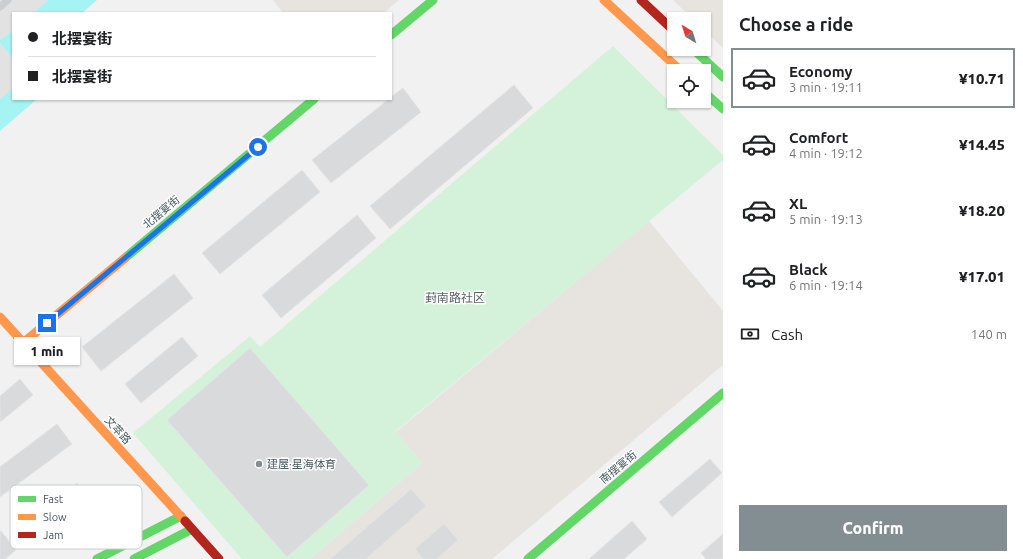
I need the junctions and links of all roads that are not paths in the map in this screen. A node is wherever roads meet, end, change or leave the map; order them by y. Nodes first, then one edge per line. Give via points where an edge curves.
1 (8, 0) edge
2 (433, 0) edge
3 (604, 0) edge
4 (641, 0) edge
5 (0, 7) edge
6 (667, 24) edge
7 (392, 34) edge
8 (703, 56) edge
9 (674, 64) edge
10 (723, 77) edge
11 (711, 98) edge
12 (313, 100) edge
13 (723, 109) edge
14 (0, 317) edge
15 (23, 343) junction
16 (723, 394) edge
17 (181, 516) junction
18 (192, 529) junction
19 (142, 536) edge
20 (117, 549) edge
21 (97, 559) edge
22 (134, 559) edge
23 (219, 559) edge
24 (528, 559) edge

1 - 5 lane
2 - 7 main road
3 - 9 main road
4 - 6 main road
8 - 10 main road via 715,65
11 - 13 main road
12 - 15 main road, 北摆宴街
14 - 15 main road, 文萃路
15 - 17 main road, 文萃路
16 - 24 main road, 南摆宴街
17 - 18 main road, 文萃路
17 - 19 main road
18 - 22 main road
18 - 23 main road, 文萃路
20 - 21 main road

